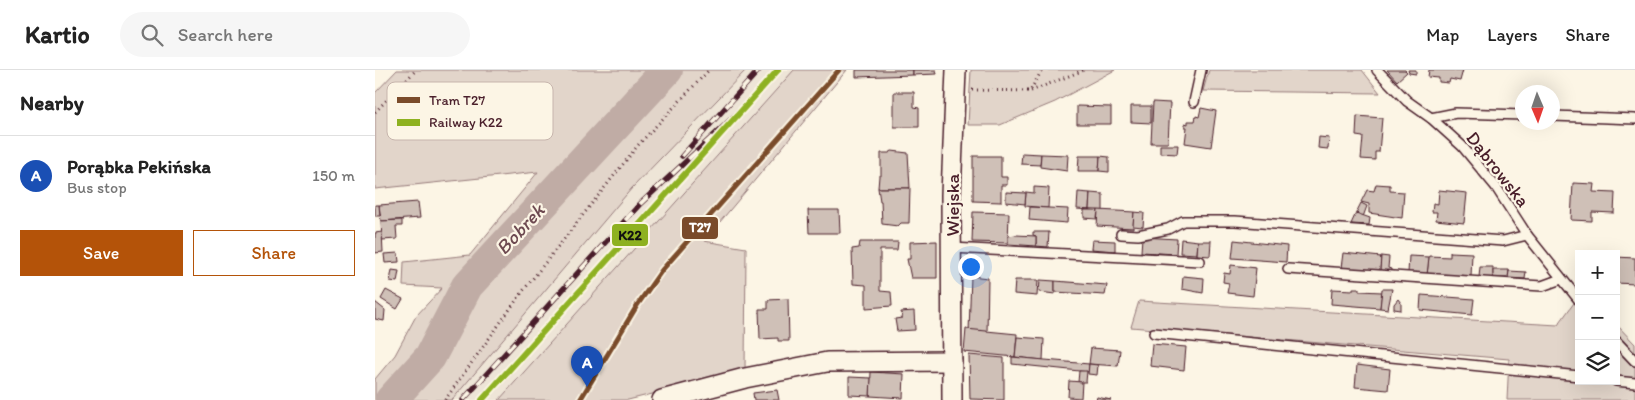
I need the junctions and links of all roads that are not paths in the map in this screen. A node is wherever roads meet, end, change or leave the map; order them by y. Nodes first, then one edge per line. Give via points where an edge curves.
1 (956, 70) edge
2 (1201, 70) edge
3 (1377, 70) edge
4 (1195, 102) dead end
5 (1515, 115) edge
6 (1560, 116) edge
7 (1431, 118) junction
8 (1635, 119) edge
9 (1121, 234) dead end
10 (1527, 235) junction
11 (952, 248) junction
12 (1200, 261) dead end
13 (1288, 269) dead end
14 (1561, 279) junction
15 (1575, 295) edge
16 (1154, 333) dead end
17 (1620, 345) edge
18 (952, 361) junction
19 (1635, 361) edge
20 (1575, 376) edge
21 (1620, 381) edge
22 (1635, 383) edge
23 (662, 400) edge
24 (952, 400) edge

1 - 11 street, Wiejska
2 - 4 lane
3 - 7 lane, Dąbrowska via 1407,101
5 - 7 lane via 1455,113
6 - 8 lane
7 - 10 lane, Dąbrowska via 1462,146 1491,180
9 - 10 lane via 1138,235 1168,229 1183,221 1235,221 1503,241
10 - 14 lane, Dąbrowska
11 - 12 lane
11 - 18 street, Wiejska
13 - 14 lane via 1542,286
14 - 15 lane, Dąbrowska
16 - 20 lane
17 - 19 lane
18 - 23 street via 827,362 745,378
18 - 24 street, Wiejska
21 - 22 lane

